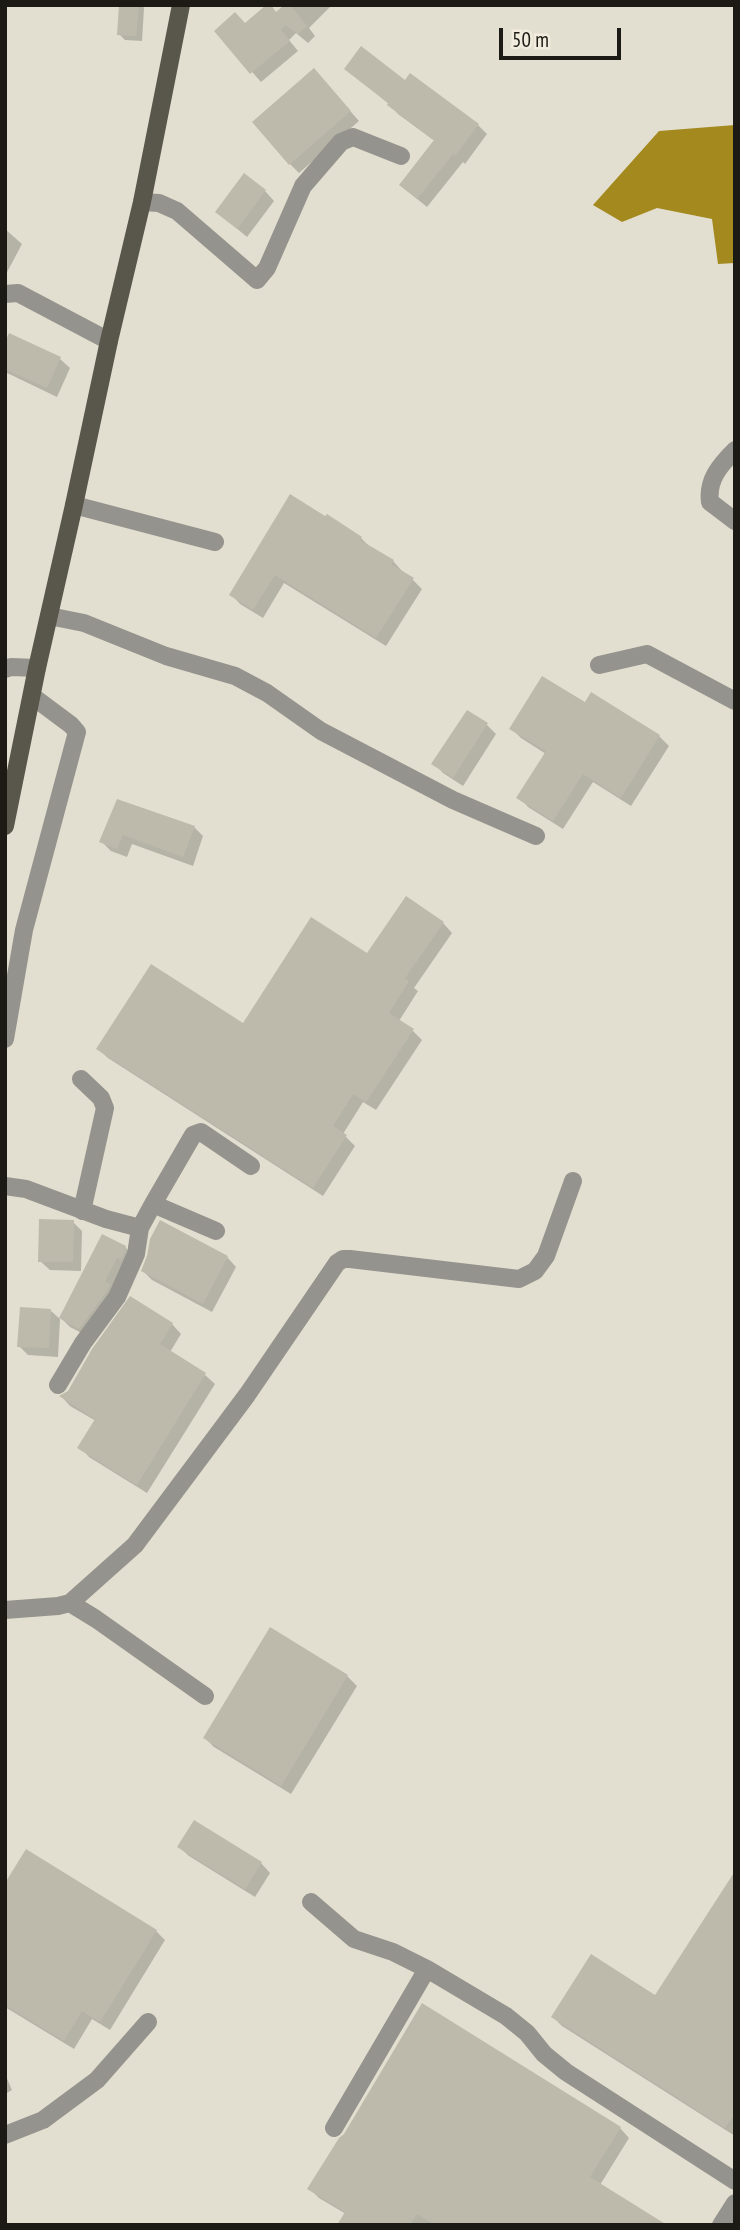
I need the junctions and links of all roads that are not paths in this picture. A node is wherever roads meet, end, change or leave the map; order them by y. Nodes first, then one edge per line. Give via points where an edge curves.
1 (181, 5) edge
2 (401, 156) dead end
3 (142, 202) junction
4 (5, 294) edge
5 (108, 341) junction
6 (735, 450) edge
7 (74, 505) junction
8 (735, 521) edge
9 (215, 542) dead end
10 (49, 616) junction
11 (599, 665) dead end
12 (37, 668) junction
13 (5, 669) edge
14 (32, 696) junction
15 (735, 701) edge
16 (5, 826) edge
17 (536, 836) dead end
18 (5, 1039) edge
19 (81, 1079) dead end
20 (251, 1166) dead end
21 (573, 1181) dead end
22 (5, 1186) edge
23 (153, 1204) junction
24 (82, 1211) junction
25 (140, 1228) junction
26 (216, 1231) dead end
27 (58, 1385) dead end
28 (70, 1603) junction
29 (5, 1610) edge
30 (205, 1696) dead end
31 (311, 1902) dead end
32 (428, 1969) junction
33 (148, 2022) dead end
34 (334, 2128) dead end
35 (5, 2135) edge
36 (735, 2181) edge
37 (735, 2203) edge
38 (721, 2225) edge

1 - 3 main road
2 - 3 street via 354,137 341,142 303,186 257,281 177,211
3 - 5 main road
4 - 5 street via 18,293
5 - 7 main road
6 - 8 street via 708,487 710,502
7 - 9 street
7 - 10 main road
10 - 12 main road
10 - 17 street via 84,623 166,656 235,676 321,731 453,800
11 - 15 street via 647,654
12 - 13 street
12 - 14 main road
14 - 16 main road
14 - 18 street via 77,732 24,930
19 - 24 street via 105,1108
20 - 23 street via 201,1132 192,1135
21 - 28 street via 546,1256 535,1271 519,1279 350,1259 337,1263 247,1395 135,1545
22 - 24 street via 26,1189
23 - 25 street
23 - 26 street
24 - 25 street
25 - 27 street via 136,1254 117,1297
28 - 29 street
28 - 30 street
31 - 32 street via 354,1939
32 - 34 street
32 - 36 street via 506,2016 566,2072
33 - 35 street via 97,2080 43,2120
37 - 38 street

